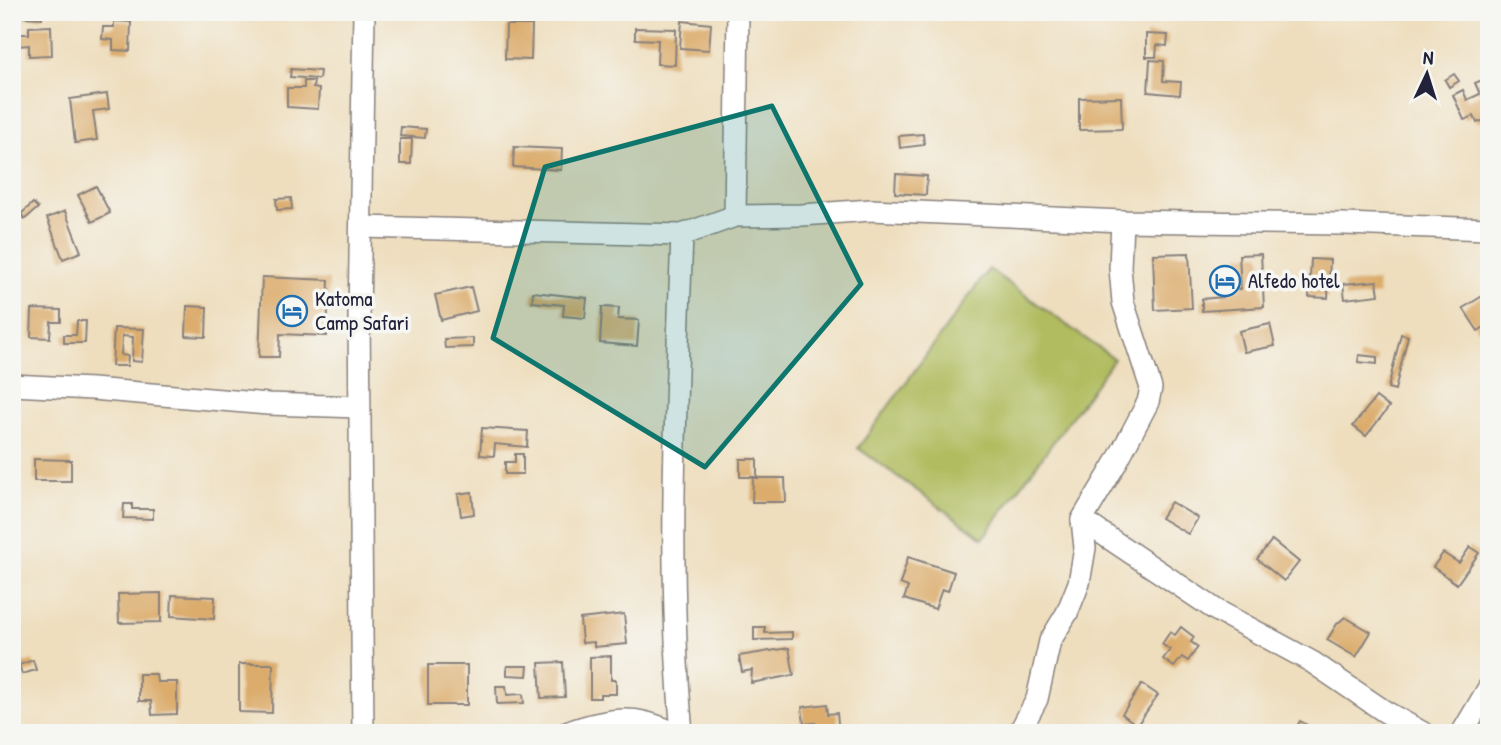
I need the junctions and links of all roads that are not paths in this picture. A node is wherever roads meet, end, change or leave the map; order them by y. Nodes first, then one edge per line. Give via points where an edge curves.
1 (364, 12) edge
2 (738, 12) edge
3 (735, 216) junction
4 (1122, 221) junction
5 (361, 227) junction
6 (1489, 229) edge
7 (682, 235) junction
8 (12, 385) edge
9 (359, 407) junction
10 (1082, 520) junction
11 (1489, 687) edge
12 (363, 733) edge
13 (566, 733) edge
14 (675, 733) edge
15 (682, 733) edge
16 (1019, 733) edge
17 (1423, 733) edge
18 (1462, 733) edge

1 - 5 street
2 - 3 street
3 - 4 street via 871,210
3 - 7 street
4 - 6 street
4 - 10 street via 1123,302 1151,388 1148,402
5 - 7 street
5 - 9 street
7 - 15 street via 673,524 674,653
8 - 9 street
9 - 12 street
10 - 16 street via 1085,548 1079,583 1050,641 1037,699
10 - 17 street via 1216,610 1312,662
11 - 18 street
13 - 14 street via 628,720

